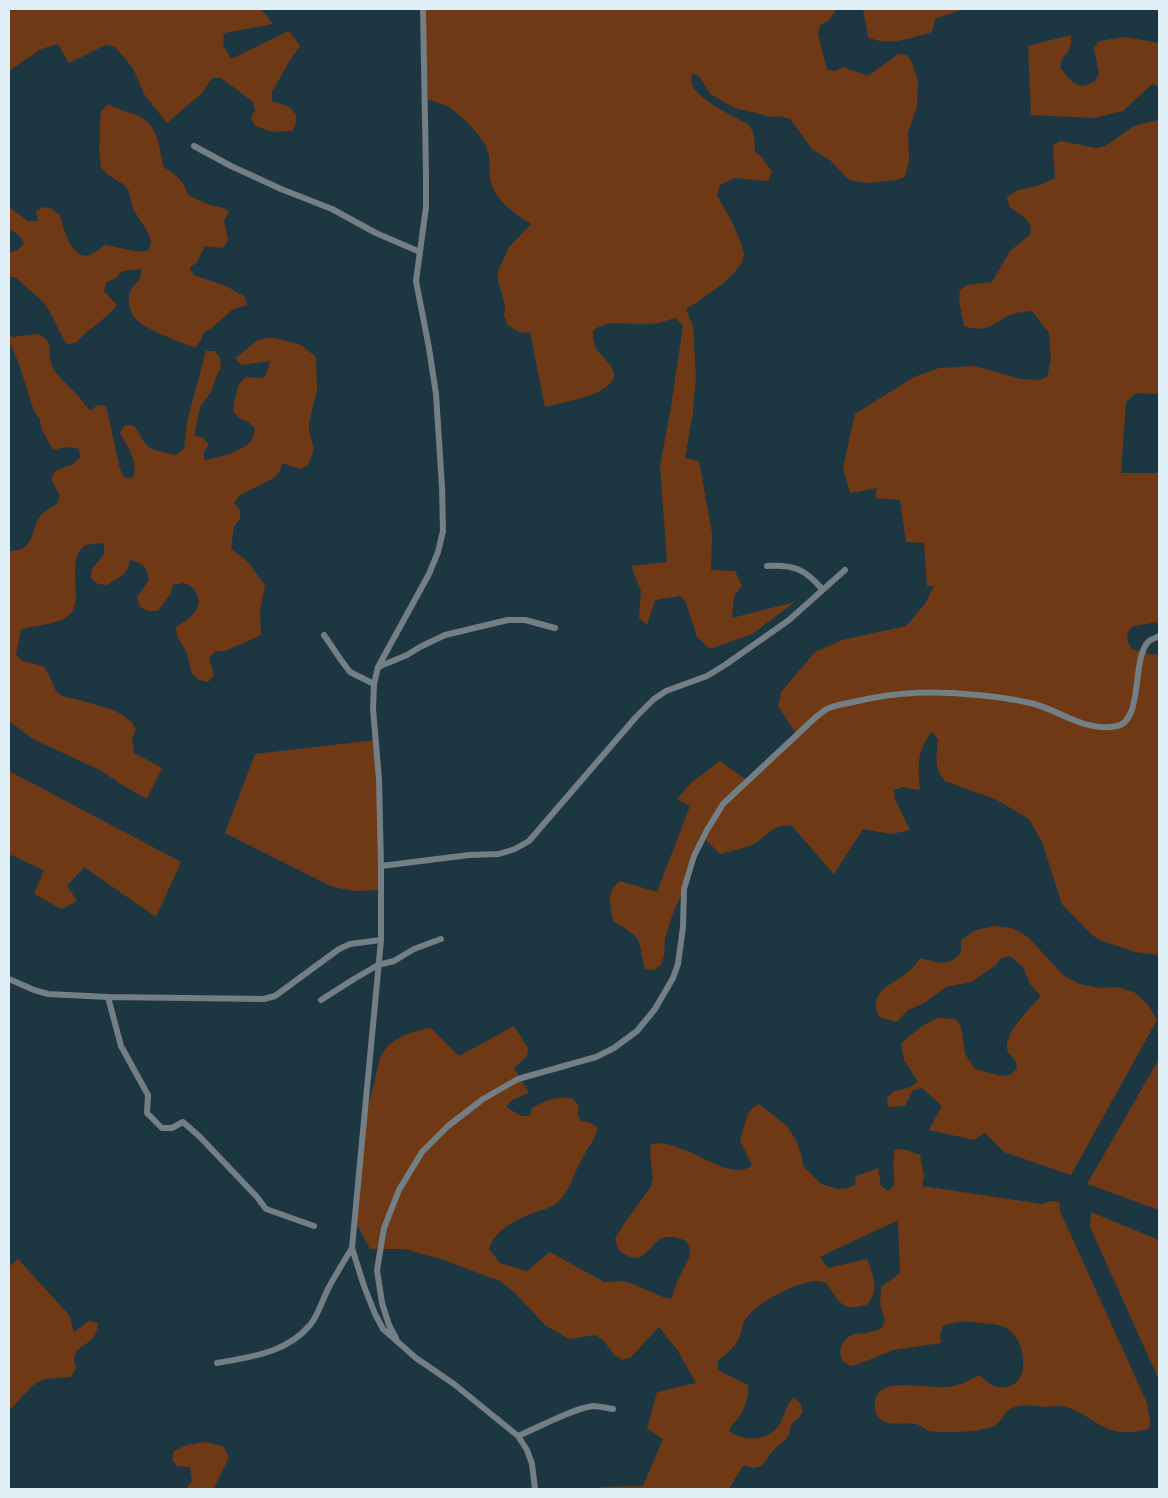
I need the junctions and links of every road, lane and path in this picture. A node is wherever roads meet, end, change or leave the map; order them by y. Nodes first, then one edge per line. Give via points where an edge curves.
1 (423, 9) edge
2 (194, 146) dead end
3 (420, 252) junction
4 (767, 566) dead end
5 (845, 570) dead end
6 (822, 589) junction
7 (555, 628) dead end
8 (324, 635) dead end
9 (1159, 636) edge
10 (378, 667) junction
11 (374, 684) junction
12 (381, 866) junction
13 (441, 939) dead end
14 (381, 940) junction
15 (378, 965) junction
16 (9, 978) edge
17 (108, 997) junction
18 (321, 1000) dead end
19 (314, 1226) dead end
20 (352, 1248) junction
21 (399, 1343) junction
22 (217, 1362) dead end
23 (613, 1410) dead end
24 (518, 1436) junction
25 (535, 1489) edge

1 - 3 street via 426,208
2 - 3 street
3 - 10 street via 416,281 436,394 443,531 429,574
4 - 6 street via 780,565 804,571
5 - 6 street
6 - 12 street via 789,620 725,665 654,699 529,841 499,854
7 - 10 street via 525,620 508,620 445,635
8 - 11 street via 350,672
9 - 21 street via 1149,641 1142,653 1134,705 1126,722 1120,726 1093,727 1035,704 944,692 863,700 826,709 810,723 724,804 707,830 694,856 684,889 683,927 674,978 637,1031 596,1057 518,1079 483,1099 448,1126 422,1152 399,1190 384,1228 377,1270 382,1303
10 - 11 street
11 - 12 street
12 - 14 street
13 - 15 street
14 - 15 street
14 - 17 street via 350,944 339,949 275,996
15 - 18 street
15 - 20 street
16 - 17 street via 48,994
17 - 19 street via 121,1046 148,1095 147,1113 162,1128 172,1128 182,1122 200,1137 266,1209
20 - 21 street via 375,1314 383,1329
20 - 22 street via 311,1324 293,1341 256,1356
21 - 24 street
23 - 24 street via 593,1406
24 - 25 street via 532,1464

